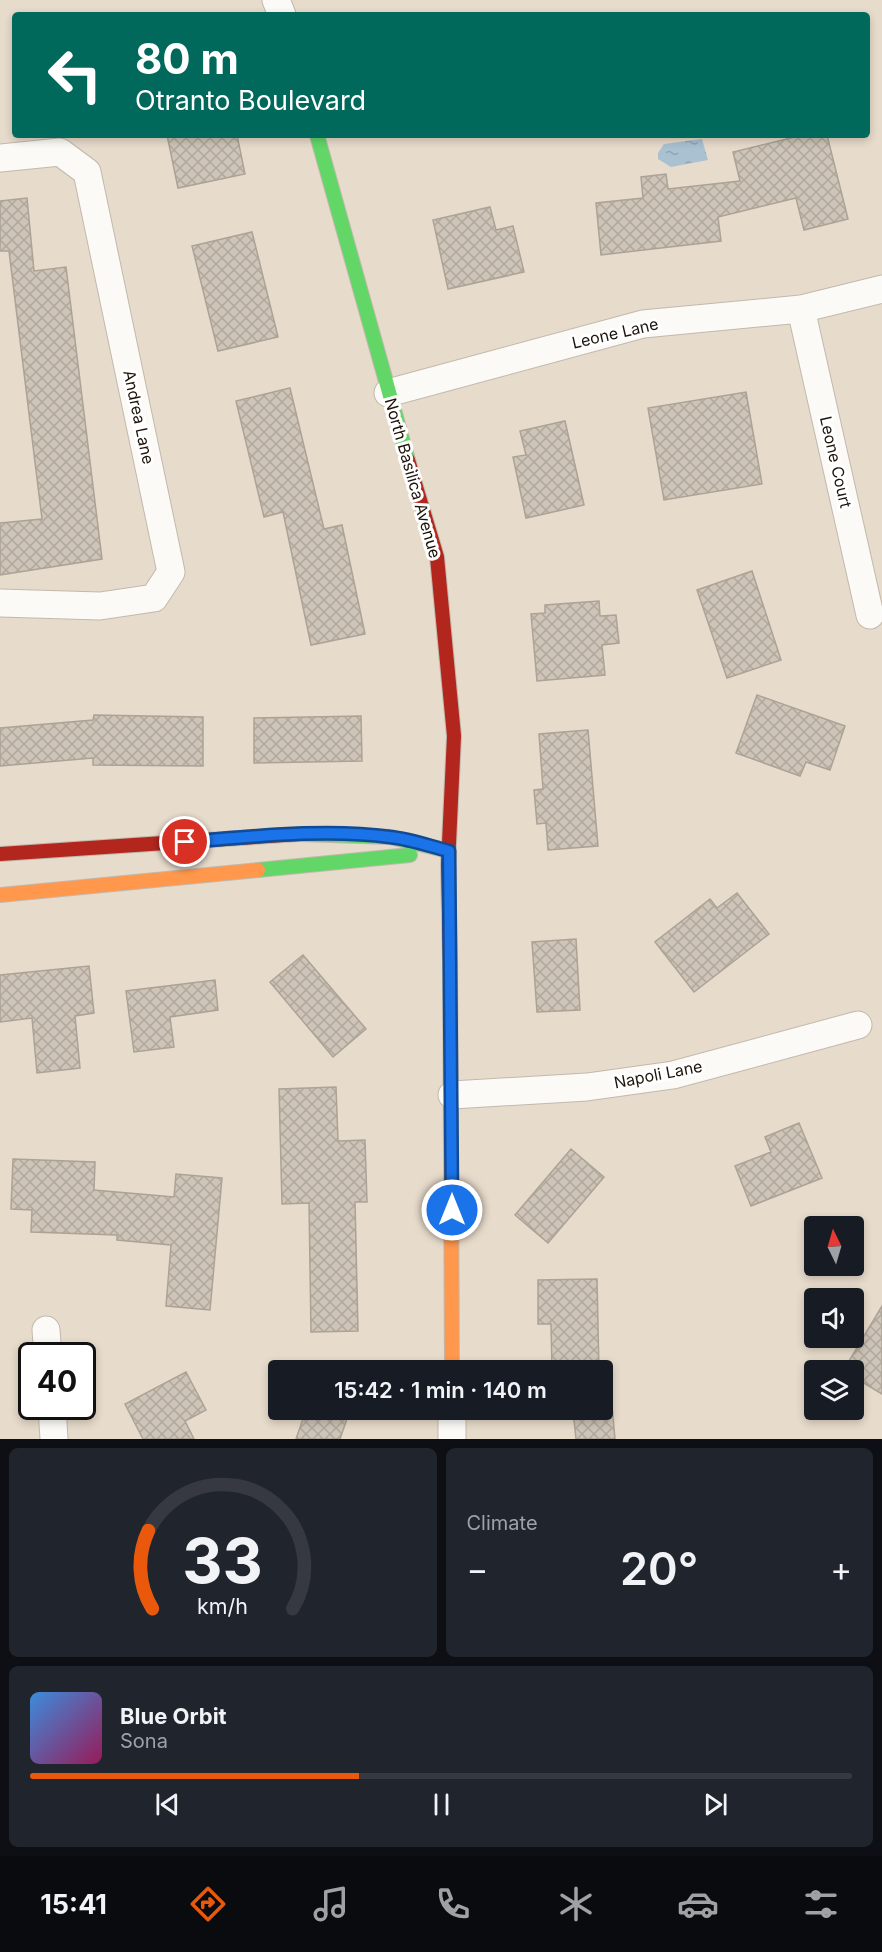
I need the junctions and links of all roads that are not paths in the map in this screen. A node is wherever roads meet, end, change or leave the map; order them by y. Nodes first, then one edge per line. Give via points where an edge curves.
1 (318, 138) edge
2 (0, 158) edge
3 (882, 289) edge
4 (801, 309) junction
5 (388, 393) junction
6 (0, 603) edge
7 (870, 615) dead end
8 (449, 851) junction
9 (0, 854) edge
10 (0, 895) edge
11 (858, 1025) dead end
12 (452, 1095) junction
13 (452, 1360) edge
14 (53, 1420) edge
15 (452, 1420) edge
16 (54, 1439) edge
17 (452, 1439) edge

1 - 5 street, North Basilica Avenue
2 - 6 street, Andrea Lane via 60,152 87,171 171,572 154,598 100,606
3 - 4 street, Leone Lane
4 - 5 street, Leone Lane via 643,324
4 - 7 street, Leone Court
5 - 8 street, North Basilica Avenue via 437,557 454,736
8 - 9 street via 390,837 301,834
8 - 10 street
8 - 12 street, North Basilica Avenue
11 - 12 street, Napoli Lane via 673,1075 587,1087
12 - 13 street, North Basilica Avenue
14 - 16 street
15 - 17 street

